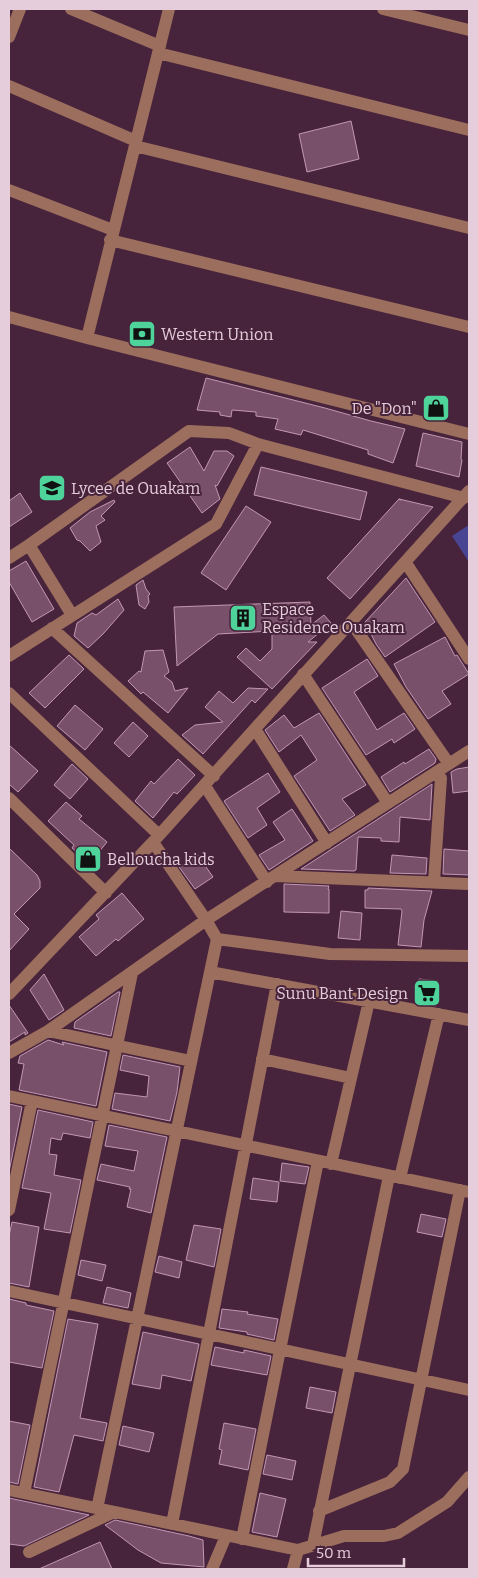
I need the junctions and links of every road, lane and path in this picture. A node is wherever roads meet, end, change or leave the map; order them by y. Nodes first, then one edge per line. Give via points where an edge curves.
1 (20, 9) edge
2 (71, 9) edge
3 (169, 9) edge
4 (383, 9) edge
5 (469, 30) edge
6 (9, 37) edge
7 (159, 50) junction
8 (9, 86) edge
9 (469, 130) edge
10 (136, 144) junction
11 (9, 190) edge
12 (469, 228) edge
13 (112, 235) junction
14 (9, 317) edge
15 (469, 326) edge
16 (87, 338) junction
17 (469, 434) edge
18 (258, 444) junction
19 (466, 494) edge
20 (28, 546) junction
21 (9, 558) edge
22 (406, 563) junction
23 (72, 615) junction
24 (352, 622) junction
25 (52, 628) junction
26 (9, 656) edge
27 (469, 658) edge
28 (303, 674) junction
29 (9, 693) edge
30 (255, 729) junction
31 (469, 751) edge
32 (449, 764) junction
33 (436, 772) junction
34 (214, 776) junction
35 (204, 786) junction
36 (9, 798) edge
37 (388, 804) junction
38 (156, 839) junction
39 (327, 843) junction
40 (271, 879) junction
41 (434, 882) junction
42 (469, 884) edge
43 (106, 893) junction
44 (206, 920) junction
45 (217, 939) junction
46 (469, 956) edge
47 (210, 972) junction
48 (132, 973) junction
49 (277, 984) junction
50 (9, 994) edge
51 (369, 1001) junction
52 (439, 1014) junction
53 (469, 1020) edge
54 (48, 1031) junction
55 (117, 1045) junction
56 (9, 1052) edge
57 (262, 1059) junction
58 (191, 1061) junction
59 (351, 1078) junction
60 (9, 1096) edge
61 (32, 1101) junction
62 (102, 1116) junction
63 (176, 1131) junction
64 (245, 1146) junction
65 (318, 1161) junction
66 (332, 1164) junction
67 (395, 1177) junction
68 (465, 1191) edge
69 (9, 1210) edge
70 (9, 1291) edge
71 (64, 1303) junction
72 (137, 1319) junction
73 (209, 1335) junction
74 (280, 1349) junction
75 (350, 1364) junction
76 (422, 1380) junction
77 (469, 1390) edge
78 (469, 1477) edge
79 (9, 1490) edge
80 (24, 1493) junction
81 (97, 1509) junction
82 (319, 1511) junction
83 (114, 1512) junction
84 (172, 1524) junction
85 (226, 1536) junction
86 (242, 1539) junction
87 (313, 1545) junction
88 (298, 1550) junction
89 (29, 1552) dead end
90 (212, 1569) edge
91 (293, 1569) edge

1 - 6 street
2 - 7 street
3 - 7 street
4 - 5 street
7 - 9 street
7 - 10 street
8 - 10 street
10 - 12 street
10 - 13 street
11 - 13 street
13 - 15 street
13 - 16 street
14 - 16 street
16 - 17 street
18 - 19 street
18 - 20 street via 229,433 189,431
18 - 23 street via 216,524
19 - 22 street
20 - 21 street
20 - 23 street
22 - 24 street
22 - 27 street
23 - 25 street
24 - 28 street
24 - 32 street
25 - 26 street
25 - 34 street
28 - 30 street
28 - 37 street
29 - 38 street
30 - 34 street
30 - 39 street
31 - 32 street
32 - 33 street
33 - 37 street
33 - 41 street via 441,778
34 - 35 street
35 - 38 street
35 - 40 street
36 - 43 street
37 - 39 street
38 - 43 street
38 - 44 street
39 - 40 street
40 - 41 street
40 - 44 street
41 - 42 street
43 - 50 street
44 - 45 street
44 - 48 street
45 - 46 street via 330,954
45 - 47 street
47 - 49 street
47 - 58 street
48 - 54 street
48 - 55 street
49 - 51 street
49 - 57 street
51 - 52 street
51 - 59 street
52 - 53 street
52 - 67 street
54 - 55 street
54 - 56 street
55 - 58 street
55 - 62 street
57 - 59 street
57 - 64 street
58 - 63 street
59 - 66 street
60 - 61 street
61 - 62 street
61 - 69 street
62 - 63 street
62 - 71 street
63 - 64 street
63 - 72 street
64 - 65 street
64 - 73 street
65 - 66 street
65 - 74 street
66 - 67 street
67 - 68 street
67 - 75 street
68 - 76 street
70 - 71 street
71 - 72 street
71 - 80 street
72 - 73 street
72 - 81 street
73 - 74 street
73 - 84 street
74 - 75 street
74 - 86 street
75 - 76 street
75 - 82 street
76 - 77 street
76 - 82 street via 403,1470 390,1482
78 - 87 street via 447,1502 398,1533 344,1536
79 - 80 street
80 - 81 street
81 - 83 street
82 - 87 street
83 - 84 street
83 - 89 street
84 - 85 street
85 - 86 street
85 - 90 street
86 - 88 street
87 - 88 street
88 - 91 street

